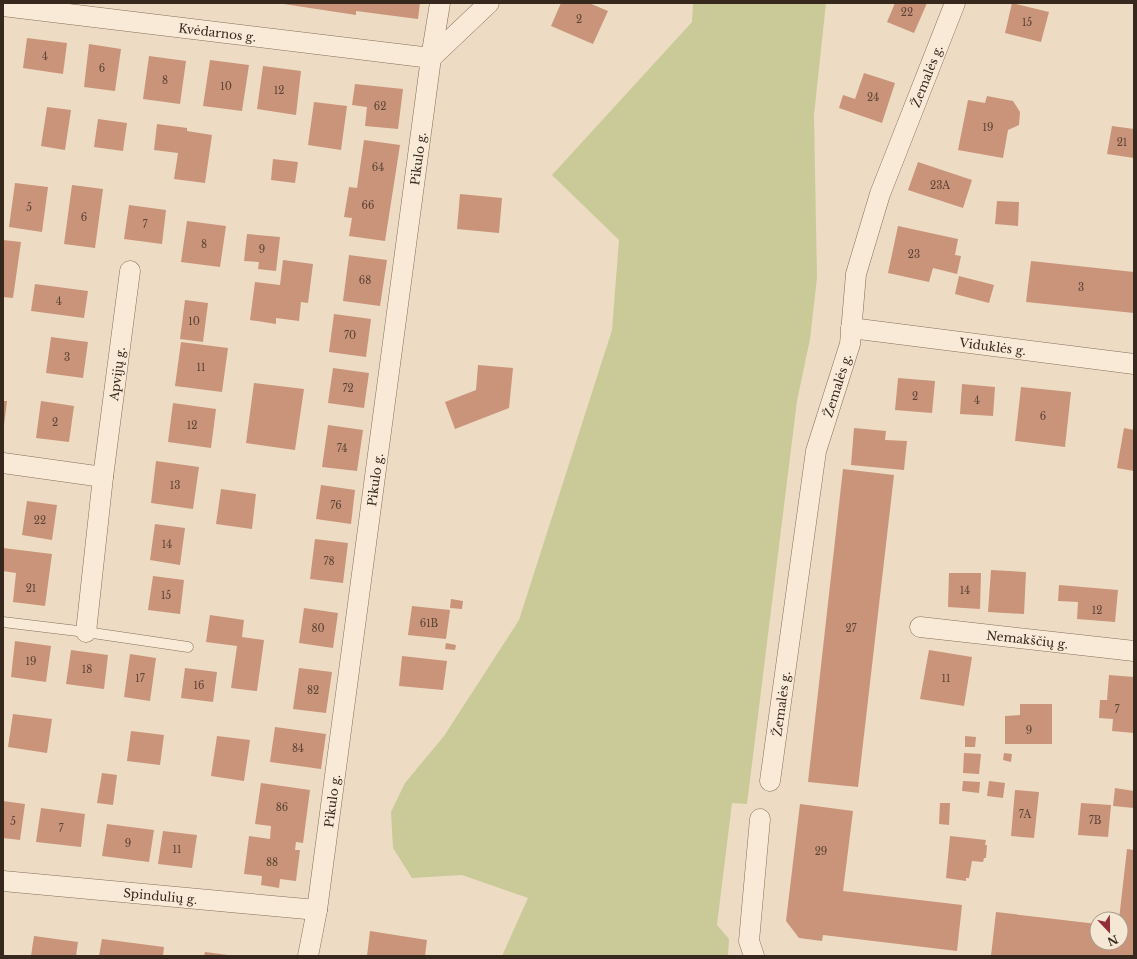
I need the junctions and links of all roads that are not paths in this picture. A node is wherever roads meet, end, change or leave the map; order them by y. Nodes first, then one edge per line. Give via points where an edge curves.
1 (440, 3) edge
2 (489, 3) edge
3 (955, 3) edge
4 (3, 6) edge
5 (431, 58) junction
6 (130, 271) dead end
7 (851, 328) junction
8 (1134, 364) edge
9 (3, 463) edge
10 (103, 477) junction
11 (3, 622) edge
12 (920, 628) dead end
13 (86, 632) junction
14 (188, 647) dead end
15 (1134, 651) edge
16 (770, 781) dead end
17 (760, 819) dead end
18 (3, 880) edge
19 (317, 910) junction
20 (752, 948) edge
21 (308, 956) edge

1 - 5 street, Pikulo g.
2 - 5 street
3 - 7 street, Žemalės g. via 880,194 856,274
4 - 5 street, Kvėdarnos g.
5 - 19 street, Pikulo g.
6 - 10 street, Apvijų g.
7 - 8 street, Viduklės g.
7 - 16 street, Žemalės g. via 850,344 816,451
9 - 10 street
10 - 13 street, Apvijų g.
11 - 13 lane
12 - 15 street, Nemakščių g.
13 - 14 lane
17 - 20 street
18 - 19 street, Spindulių g.
19 - 21 street, Pikulo g.

